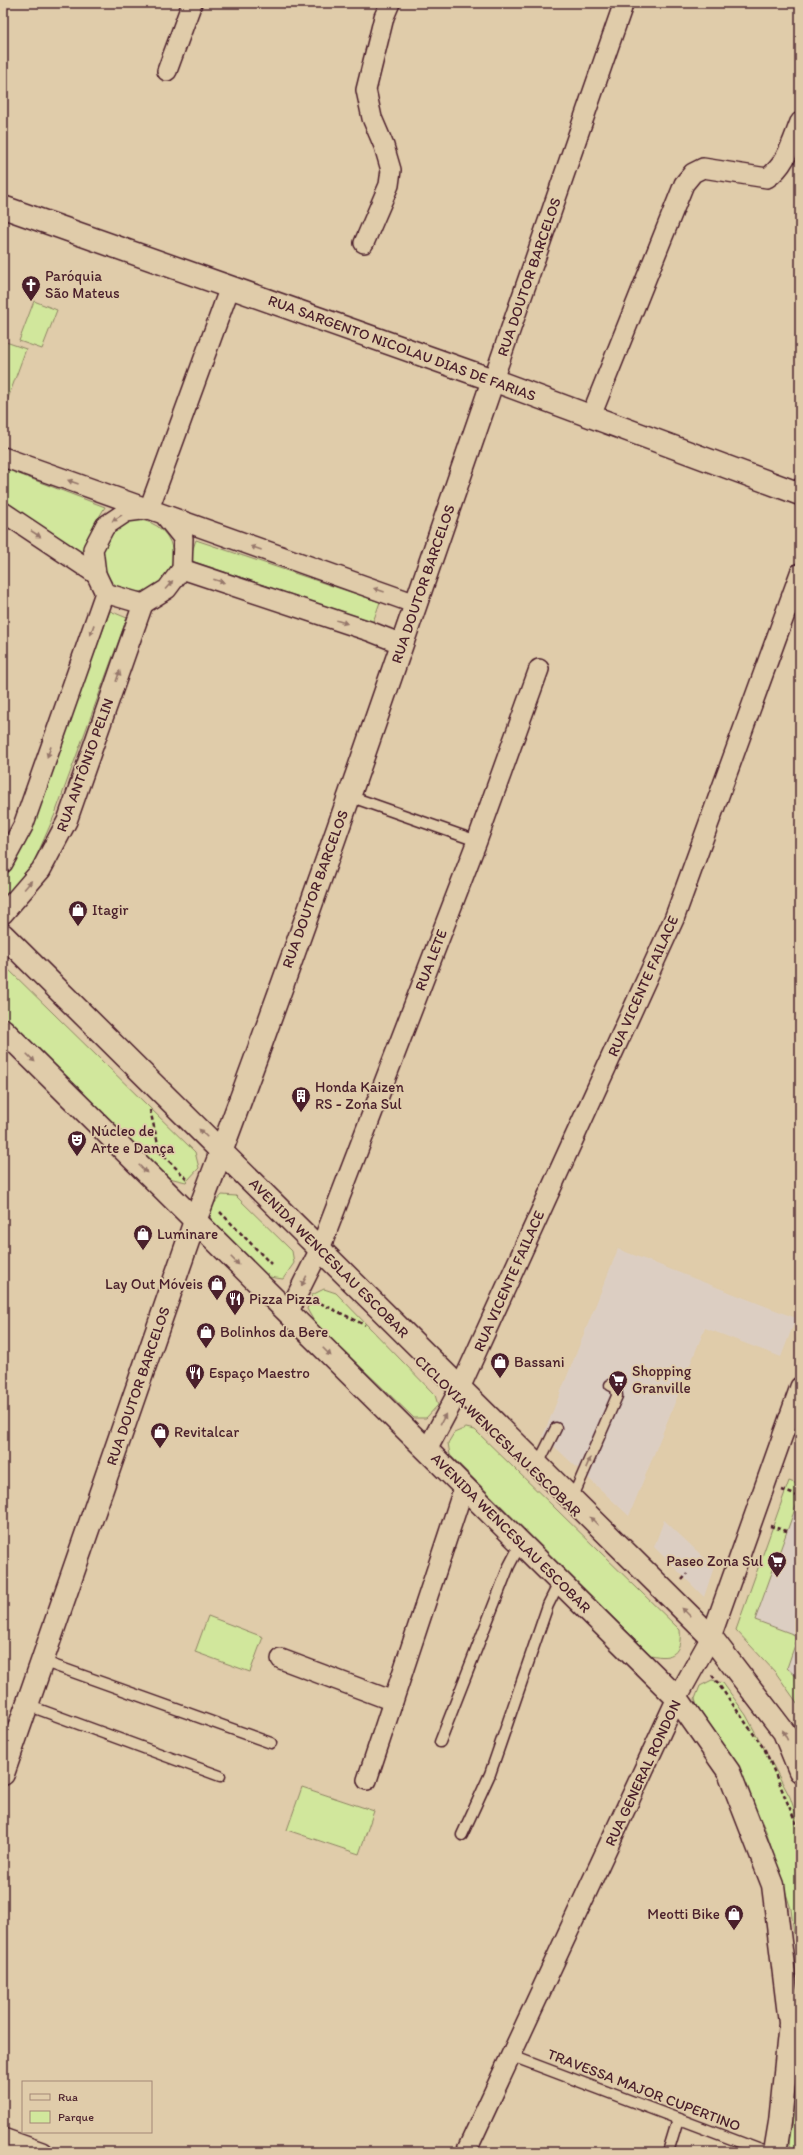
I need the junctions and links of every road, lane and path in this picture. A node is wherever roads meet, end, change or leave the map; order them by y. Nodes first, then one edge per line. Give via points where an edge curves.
1 (192, 3) edge
2 (390, 3) edge
3 (621, 3) edge
4 (167, 71) dead end
5 (800, 122) edge
6 (3, 207) edge
7 (364, 243) dead end
8 (230, 287) junction
9 (493, 380) junction
10 (591, 416) junction
11 (3, 457) edge
12 (800, 494) edge
13 (3, 512) edge
14 (158, 513) junction
15 (182, 569) junction
16 (800, 573) edge
17 (96, 574) junction
18 (105, 593) junction
19 (143, 604) junction
20 (416, 604) junction
21 (402, 644) junction
22 (539, 669) dead end
23 (348, 796) junction
24 (477, 841) junction
25 (3, 863) edge
26 (3, 914) edge
27 (3, 934) edge
28 (3, 1030) edge
29 (148, 1106) dead end
30 (222, 1152) junction
31 (205, 1196) junction
32 (195, 1221) junction
33 (320, 1249) junction
34 (276, 1270) dead end
35 (298, 1292) junction
36 (288, 1313) junction
37 (371, 1328) dead end
38 (610, 1384) dead end
39 (800, 1387) edge
40 (460, 1388) junction
41 (556, 1428) dead end
42 (427, 1450) junction
43 (538, 1464) junction
44 (464, 1487) junction
45 (572, 1499) junction
46 (520, 1543) junction
47 (560, 1581) junction
48 (711, 1637) junction
49 (699, 1658) junction
50 (281, 1659) dead end
51 (42, 1661) junction
52 (678, 1698) junction
53 (393, 1701) junction
54 (27, 1705) junction
55 (271, 1742) dead end
56 (440, 1742) dead end
57 (800, 1771) edge
58 (3, 1774) edge
59 (220, 1776) dead end
60 (367, 1780) dead end
61 (800, 1832) edge
62 (462, 1835) dead end
63 (512, 2056) junction
64 (792, 2090) edge
65 (678, 2119) junction
66 (3, 2138) edge
67 (42, 2152) edge
68 (466, 2152) edge
69 (668, 2152) edge
70 (766, 2152) edge
71 (775, 2152) edge

1 - 4 street
2 - 7 street via 384,17 366,90 372,118 391,170 388,185
3 - 9 street, RUA DOUTOR BARCELOS via 619,16
5 - 10 street via 777,171 767,178 703,168 693,173 684,184
6 - 8 main road, RUA SARGENTO NICOLAU DIAS DE FARIAS
8 - 9 main road, RUA SARGENTO NICOLAU DIAS DE FARIAS
8 - 14 street
9 - 10 main road, RUA SARGENTO NICOLAU DIAS DE FARIAS
9 - 20 main road, RUA DOUTOR BARCELOS
10 - 12 main road, RUA SARGENTO NICOLAU DIAS DE FARIAS
14 -> 11 street
13 -> 17 street
14 - 15 street via 183,538
14 -> 17 street via 126,512 105,526 93,548
20 -> 14 street
19 -> 15 street via 167,589
15 -> 21 street
16 - 40 street, RUA VICENTE FAILACE via 674,919
17 - 18 street
18 - 19 street
18 -> 25 street via 23,826
26 -> 19 street, RUA ANTÔNIO PELIN via 41,870 67,821
20 - 21 main road, RUA DOUTOR BARCELOS
21 - 23 main road, RUA DOUTOR BARCELOS
22 - 24 street, RUA LETE
23 - 24 lane
23 - 30 main road, RUA DOUTOR BARCELOS
24 - 33 street, RUA LETE
30 -> 27 main road, AVENIDA WENCESLAU ESCOBAR
28 -> 32 main road, AVENIDA WENCESLAU ESCOBAR
29 - 31 path via 160,1152
30 - 31 main road, RUA DOUTOR BARCELOS
30 - 33 main road, AVENIDA WENCESLAU ESCOBAR
31 - 32 main road, RUA DOUTOR BARCELOS
31 - 34 path
32 -> 36 main road, AVENIDA WENCESLAU ESCOBAR
32 - 51 main road, RUA DOUTOR BARCELOS
33 -> 35 street, RUA LETE
33 - 40 main road, AVENIDA WENCESLAU ESCOBAR
35 - 36 street, RUA LETE
35 - 37 path
36 -> 42 main road, AVENIDA WENCESLAU ESCOBAR
45 -> 38 lane via 617,1396 616,1388
39 - 48 street, RUA GENERAL RONDON
42 -> 40 street, RUA VICENTE FAILACE
40 - 43 main road, AVENIDA WENCESLAU ESCOBAR
41 - 43 lane
42 - 44 main road, AVENIDA WENCESLAU ESCOBAR
43 - 45 main road, AVENIDA WENCESLAU ESCOBAR
44 - 46 main road, AVENIDA WENCESLAU ESCOBAR
44 - 53 street
48 -> 45 main road, AVENIDA WENCESLAU ESCOBAR
46 - 47 main road, AVENIDA WENCESLAU ESCOBAR
46 - 56 lane
47 - 52 main road, AVENIDA WENCESLAU ESCOBAR
47 - 62 lane via 548,1605 490,1774
48 - 49 street, RUA GENERAL RONDON
57 -> 48 main road, AVENIDA WENCESLAU ESCOBAR via 784,1732
49 - 52 street, RUA GENERAL RONDON
49 - 61 path via 765,1750
50 - 53 street
51 - 54 main road, RUA DOUTOR BARCELOS
51 - 55 lane
52 - 63 street, RUA GENERAL RONDON
52 - 64 main road, AVENIDA WENCESLAU ESCOBAR via 729,1772 773,1885 790,2023
53 - 60 street
54 - 58 main road, RUA DOUTOR BARCELOS
54 - 59 lane
63 - 65 lane, TRAVESSA MAJOR CUPERTINO
63 - 68 street, RUA GENERAL RONDON
64 - 71 main road, AVENIDA WENCESLAU ESCOBAR
65 - 69 lane
65 - 70 lane, TRAVESSA MAJOR CUPERTINO
66 - 67 street

